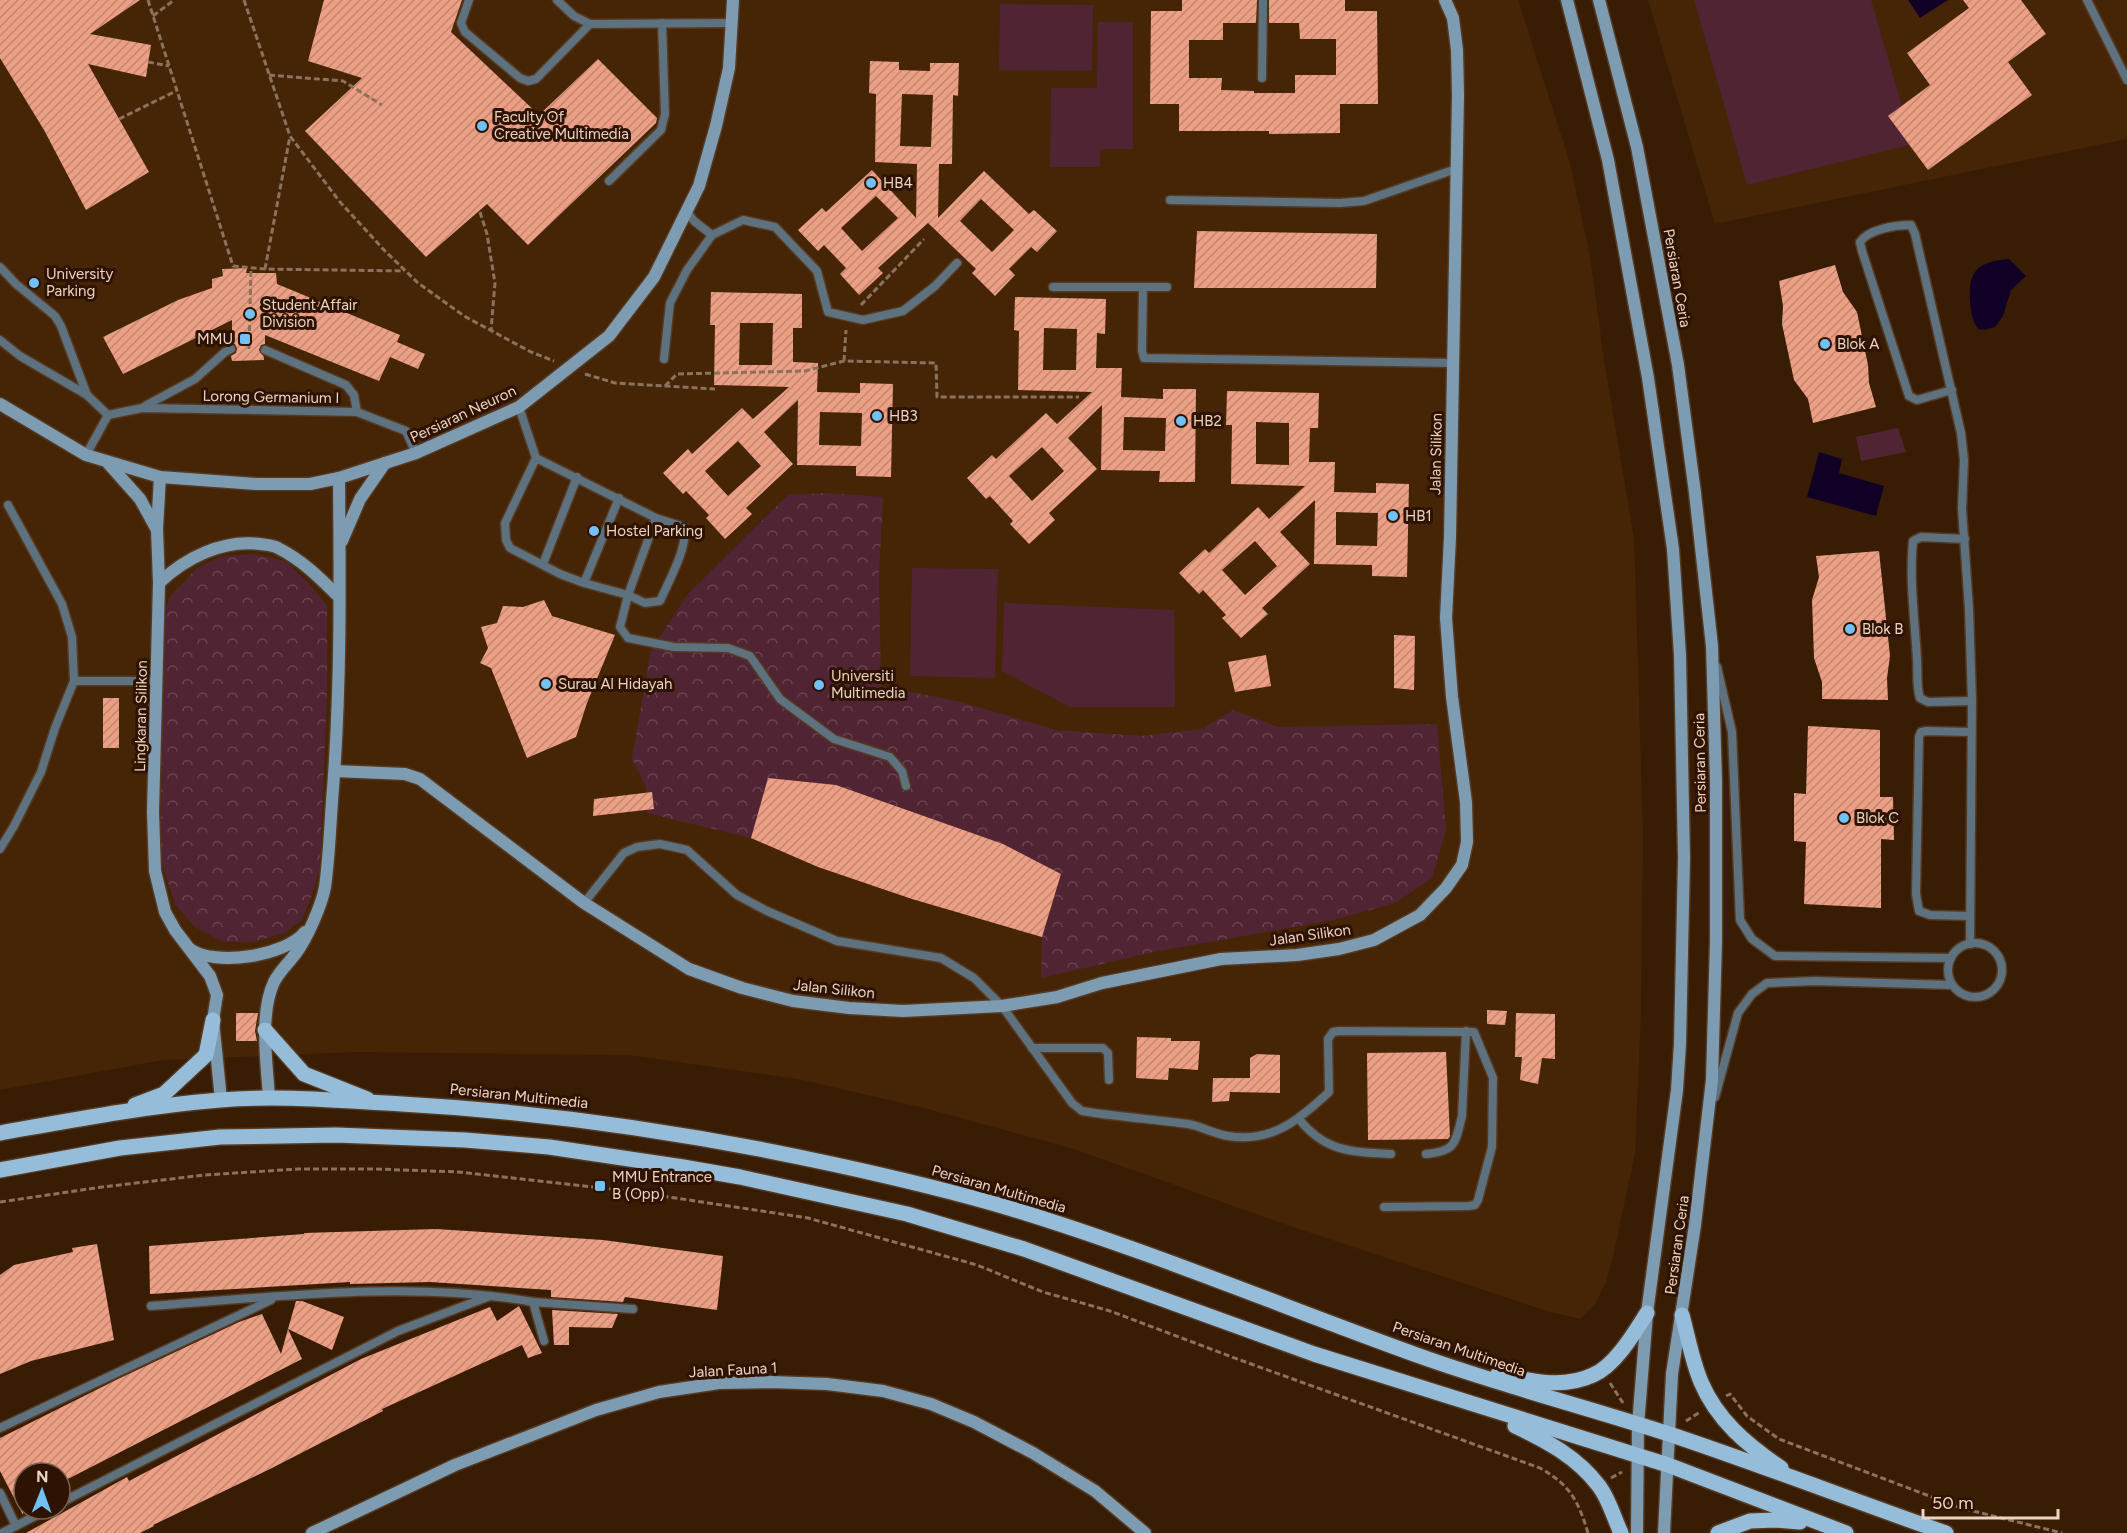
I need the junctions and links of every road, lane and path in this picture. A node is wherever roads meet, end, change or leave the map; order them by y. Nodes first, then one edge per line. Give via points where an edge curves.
1 (148, 0) edge
2 (174, 0) edge
3 (244, 0) edge
4 (469, 0) edge
5 (557, 0) edge
6 (733, 0) edge
7 (1263, 0) edge
8 (1445, 0) edge
9 (1567, 0) edge
10 (1599, 0) edge
11 (2087, 0) edge
12 (153, 16) junction
13 (662, 23) junction
14 (732, 23) junction
15 (590, 24) junction
16 (148, 62) dead end
17 (169, 66) junction
18 (269, 75) junction
19 (1262, 78) dead end
20 (2127, 80) edge
21 (176, 91) junction
22 (382, 105) dead end
23 (119, 119) dead end
24 (290, 136) junction
25 (1456, 169) junction
26 (609, 181) dead end
27 (1170, 200) dead end
28 (480, 212) dead end
29 (687, 212) junction
30 (712, 235) junction
31 (924, 239) dead end
32 (957, 263) dead end
33 (0, 267) edge
34 (251, 268) junction
35 (265, 269) junction
36 (406, 272) junction
37 (1053, 287) dead end
38 (1143, 287) junction
39 (1167, 287) dead end
40 (849, 317) junction
41 (491, 330) junction
42 (0, 340) edge
43 (231, 349) dead end
44 (249, 349) dead end
45 (265, 350) dead end
46 (664, 359) dead end
47 (844, 361) junction
48 (1452, 363) junction
49 (569, 366) junction
50 (665, 386) junction
51 (715, 389) dead end
52 (1952, 390) junction
53 (87, 395) junction
54 (1079, 397) dead end
55 (0, 404) edge
56 (519, 407) junction
57 (142, 408) junction
58 (357, 412) junction
59 (108, 415) junction
60 (416, 453) junction
61 (86, 455) junction
62 (536, 458) junction
63 (107, 461) junction
64 (385, 463) junction
65 (160, 477) junction
66 (577, 477) junction
67 (339, 478) junction
68 (619, 498) junction
69 (8, 505) dead end
70 (656, 518) junction
71 (157, 529) junction
72 (1965, 539) junction
73 (340, 547) junction
74 (543, 564) junction
75 (159, 583) junction
76 (584, 583) junction
77 (628, 595) junction
78 (339, 597) junction
79 (1712, 646) junction
80 (74, 681) junction
81 (156, 681) junction
82 (1972, 701) junction
83 (1970, 732) junction
84 (335, 771) junction
85 (906, 786) dead end
86 (0, 849) edge
87 (584, 903) junction
88 (317, 913) junction
89 (1970, 916) junction
90 (1970, 944) junction
91 (189, 948) junction
92 (1951, 958) junction
93 (1952, 985) junction
94 (1002, 1006) junction
95 (213, 1020) junction
96 (265, 1030) junction
97 (1466, 1031) junction
98 (1032, 1048) junction
99 (1109, 1080) dead end
100 (269, 1098) junction
101 (221, 1100) junction
102 (377, 1103) junction
103 (86, 1118) junction
104 (1299, 1119) junction
105 (1707, 1132) junction
106 (0, 1133) edge
107 (1391, 1154) dead end
108 (1426, 1154) dead end
109 (0, 1170) edge
110 (0, 1202) edge
111 (1384, 1207) dead end
112 (490, 1296) junction
113 (277, 1297) junction
114 (533, 1302) junction
115 (151, 1306) dead end
116 (633, 1309) dead end
117 (1647, 1312) junction
118 (1683, 1315) junction
119 (543, 1341) dead end
120 (1424, 1357) junction
121 (1730, 1394) dead end
122 (1448, 1396) junction
123 (1638, 1425) junction
124 (0, 1428) edge
125 (1668, 1434) junction
126 (1638, 1456) junction
127 (1668, 1465) junction
128 (0, 1493) edge
129 (1833, 1493) junction
130 (72, 1497) edge
131 (26, 1521) edge
132 (1818, 1523) junction
133 (16, 1526) junction
134 (2, 1533) edge
135 (312, 1533) edge
136 (1145, 1533) edge
137 (1588, 1533) edge
138 (1620, 1533) edge
139 (1637, 1533) edge
140 (1664, 1533) edge
141 (1718, 1533) edge
142 (1846, 1533) edge
143 (1946, 1533) edge
144 (2062, 1533) edge

1 - 12 path
2 - 12 path
3 - 18 path
4 - 15 lane via 461,23 465,32 528,81 536,79
5 - 15 lane
6 - 14 street, Persiaran Neuron
7 - 19 lane
8 - 25 street, Jalan Silikon via 1453,18 1457,50
9 - 117 street, Persiaran Ceria via 1608,160 1648,378 1673,549 1680,655 1684,815 1680,1044
10 - 79 street, Persiaran Ceria via 1637,147 1678,365
11 - 20 lane
12 - 17 path
13 - 14 lane
13 - 15 lane
13 - 26 lane via 665,114 661,130
14 - 29 street, Persiaran Neuron via 729,68 716,126 699,186
16 - 17 path
17 - 21 path
18 - 22 path via 344,81
18 - 24 path
21 - 23 path
21 - 34 path via 233,266
24 - 35 path
24 - 36 path via 339,202
25 - 27 lane via 1364,201
25 - 48 street, Jalan Silikon
28 - 41 path via 495,283
29 - 30 lane
29 - 49 street, Persiaran Neuron via 654,277 609,336
30 - 40 lane via 743,220 775,227 817,271 828,312
30 - 46 lane via 670,303
31 - 40 path
32 - 40 lane via 903,311 863,320
33 - 53 lane via 62,326
34 - 35 path
34 - 44 path
35 - 36 path
36 - 41 path via 464,316
37 - 38 lane
38 - 39 lane
38 - 48 lane via 1144,358
40 - 47 path
41 - 49 path
42 - 53 lane
43 - 57 lane via 195,379
45 - 58 lane via 346,385 354,395
47 - 50 path via 805,371 677,374
47 - 54 path via 936,363 937,397
48 - 94 street, Jalan Silikon via 1446,618 1467,842 1462,865 1446,888 1420,915 1374,940 1297,955 1221,959
49 - 50 path via 615,383
49 - 56 street, Persiaran Neuron
50 - 51 path
52 - 52 lane via 1917,400 1909,396 1862,251 1860,242 1864,235 1911,225
52 - 72 lane via 1964,460
53 - 59 lane
55 - 61 street, Persiaran Neuron
56 - 60 street, Persiaran Neuron
56 - 62 lane
57 - 58 lane, Lorong Germanium I
57 - 59 lane, Lorong Germanium I
58 - 60 lane, Lorong Germanium I via 406,431
59 - 61 lane
60 - 64 street, Persiaran Neuron
61 - 63 street, Persiaran Neuron
62 - 66 lane
62 - 74 lane via 505,524 506,540 510,548
63 - 65 street, Persiaran Neuron
63 - 71 street via 140,499
64 - 67 street, Persiaran Neuron
64 - 73 street via 360,499
65 - 67 street, Persiaran Neuron via 257,484
65 - 71 street, Lingkaran Silikon
66 - 68 lane
66 - 74 lane
67 - 73 street
68 - 70 lane
68 - 76 lane
69 - 80 lane via 62,604 72,637
70 - 77 lane
70 - 77 lane via 684,527 684,544 660,601 645,603
71 - 75 street, Lingkaran Silikon
72 - 82 lane
72 - 82 lane via 1921,537 1913,541 1913,603 1920,698 1928,702
73 - 78 street
74 - 76 lane
75 - 78 street via 172,570 194,558 221,547 248,543 276,547 307,565
75 - 81 street, Lingkaran Silikon
76 - 77 lane
77 - 85 lane via 620,627 628,638 674,647 728,648 750,656 780,699 834,739 890,757 902,771
78 - 84 street
79 - 92 lane via 1732,732 1740,920 1752,939 1775,956
79 - 105 street, Persiaran Ceria via 1716,941
80 - 81 lane
80 - 86 lane via 41,772
81 - 91 street, Lingkaran Silikon via 155,871 165,912
82 - 83 lane
83 - 89 lane
83 - 89 lane via 1927,730 1918,737 1916,894 1919,911
84 - 87 street, Jalan Silikon via 405,774 420,779
84 - 88 street via 329,860
87 - 94 street, Jalan Silikon via 689,969 752,991 849,1008 903,1011
87 - 94 lane via 624,853 660,844 687,850 737,895 767,911 837,941 940,958 974,978
88 - 91 street via 302,936 265,953 240,959 197,954
88 - 96 street via 297,953 281,968 273,984
89 - 90 lane
90 - 92 lane via 1959,948
90 - 93 lane via 1994,951 2002,975 1986,995 1973,998
91 - 95 street, Lingkaran Silikon via 210,976 217,995
92 - 93 lane via 1947,972
93 - 105 lane via 1767,983 1752,994 1738,1013
94 - 98 lane
95 - 101 street, Lingkaran Silikon
95 - 103 main road via 206,1055 164,1094
96 - 100 street
96 - 102 main road via 304,1074
97 - 104 lane via 1333,1032 1328,1039 1329,1092
97 - 108 lane via 1459,1128 1450,1149
97 - 111 lane via 1474,1032 1493,1078 1492,1147 1478,1200 1468,1206
98 - 99 lane via 1102,1048 1108,1053
98 - 104 lane via 1082,1111 1190,1124 1227,1136 1253,1138
100 - 101 main road, Persiaran Multimedia
100 - 102 main road, Persiaran Multimedia
101 - 103 main road, Persiaran Multimedia
102 - 120 main road, Persiaran Multimedia via 552,1116 641,1128 783,1154 938,1189 1083,1232
103 - 106 main road, Persiaran Multimedia
104 - 107 lane via 1316,1137 1340,1149
105 - 118 street, Persiaran Ceria
109 - 122 main road via 120,1148 270,1135 465,1140 661,1163 907,1214 1024,1249 1314,1354
110 - 137 path via 205,1175 375,1169 459,1172 618,1189 808,1218 977,1265 1043,1292 1110,1311 1540,1468 1556,1477 1576,1499
112 - 113 lane via 398,1293
112 - 114 lane
112 - 130 lane via 398,1331
113 - 115 lane
113 - 124 lane
114 - 116 lane
114 - 119 lane
117 - 120 main road via 1632,1337 1602,1370 1574,1381 1554,1383 1504,1376
117 - 123 street, Persiaran Ceria
118 - 125 street, Persiaran Ceria via 1672,1374
118 - 129 main road via 1701,1381 1728,1425 1744,1442 1784,1470
120 - 123 main road, Persiaran Multimedia
121 - 144 path via 1747,1416 1779,1439 1961,1508
122 - 126 main road
122 - 138 main road via 1531,1433 1577,1462 1599,1486
123 - 125 main road, Persiaran Multimedia
123 - 126 street, Persiaran Ceria
125 - 127 street, Persiaran Ceria
125 - 129 main road, Persiaran Multimedia
126 - 127 main road
126 - 139 street, Persiaran Ceria
127 - 132 main road
127 - 140 street, Persiaran Ceria
128 - 133 lane
129 - 143 main road, Persiaran Multimedia
131 - 133 lane
132 - 141 main road via 1750,1521
132 - 142 main road
133 - 134 lane
135 - 136 street, Jalan Fauna 1 via 455,1465 596,1410 659,1392 718,1383 771,1382 849,1386 931,1404 1033,1452 1095,1491

